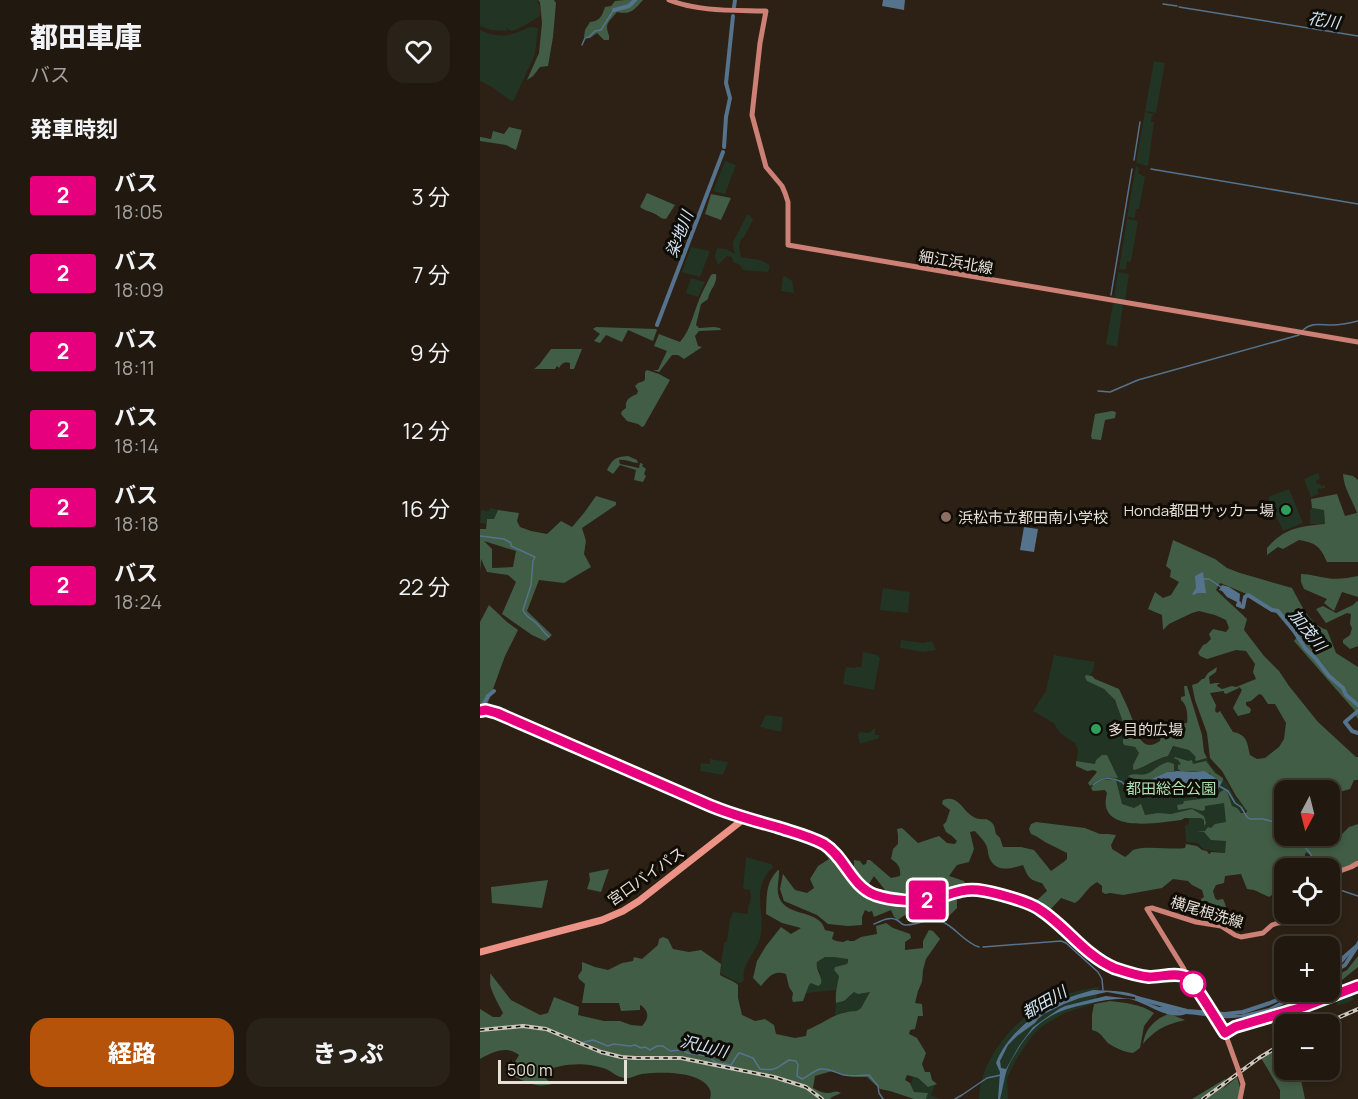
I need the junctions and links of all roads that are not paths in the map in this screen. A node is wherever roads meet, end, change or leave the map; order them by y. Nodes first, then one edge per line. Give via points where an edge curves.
1 (662, 0) edge
2 (669, 0) edge
3 (734, 11) junction
4 (1358, 342) edge
5 (480, 711) edge
6 (744, 818) junction
7 (1358, 862) edge
8 (1340, 871) edge
9 (1276, 924) edge
10 (480, 950) edge
11 (1185, 976) junction
12 (1358, 986) edge
13 (1225, 1033) junction
14 (1240, 1099) edge

1 - 3 main road, 細江浜北線 via 691,9
2 - 3 main road, 細江浜北線
3 - 4 main road, 細江浜北線 via 765,12 752,115 766,167 785,193 788,244
5 - 6 highway via 497,713
6 - 10 highway, 宮口バイパス via 623,911 596,922
6 - 11 highway via 824,844 860,885 874,894 912,901 978,890 1016,899 1038,908 1112,967 1148,977
7 - 8 main road
9 - 11 main road, 横尾根洗線 via 1263,933 1241,937 1221,926 1147,909
11 - 13 highway
12 - 13 highway
13 - 14 main road via 1242,1084

